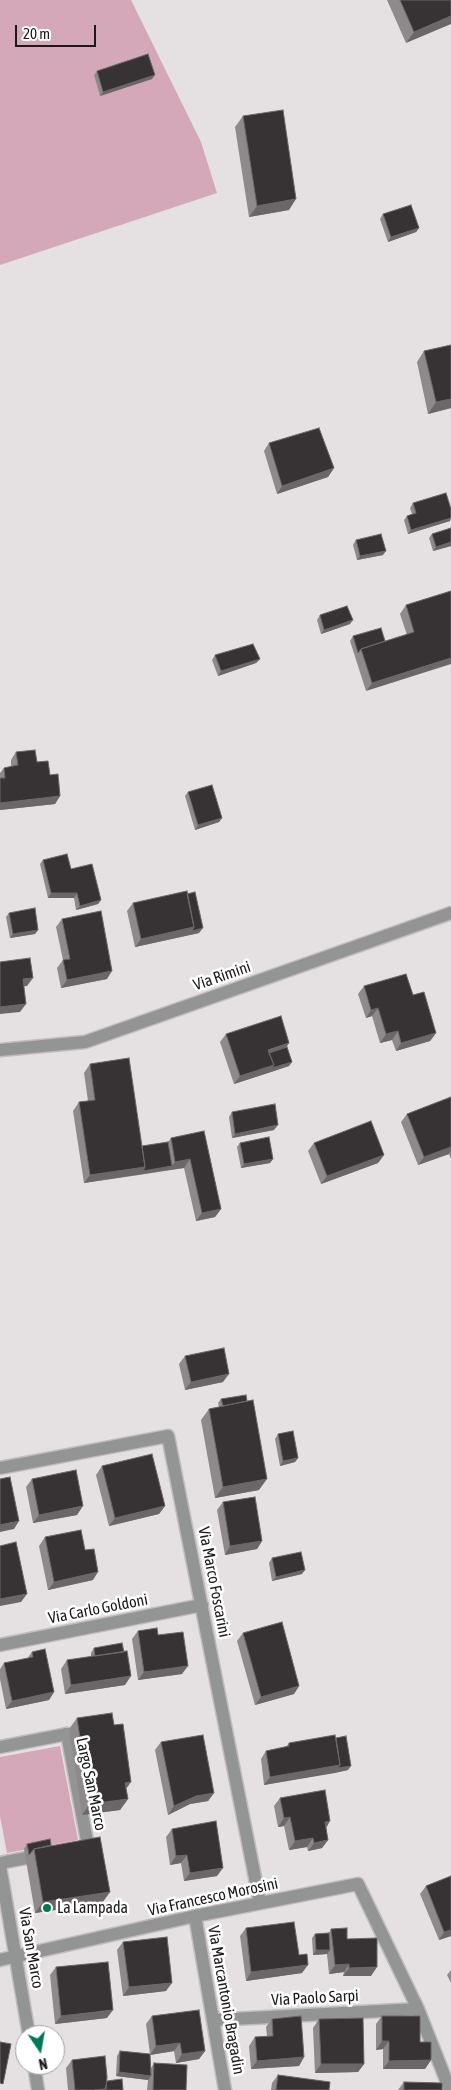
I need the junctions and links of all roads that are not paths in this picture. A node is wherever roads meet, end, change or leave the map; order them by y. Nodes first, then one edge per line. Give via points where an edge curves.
1 (451, 913) edge
2 (0, 1050) edge
3 (0, 1468) edge
4 (202, 1605) junction
5 (0, 1645) edge
6 (0, 1747) edge
7 (83, 1847) edge
8 (58, 1852) edge
9 (0, 1865) edge
10 (260, 1903) junction
11 (195, 1916) junction
12 (17, 1957) junction
13 (0, 1960) edge
14 (418, 2009) junction
15 (214, 2020) junction
16 (27, 2025) edge
17 (36, 2075) edge
18 (38, 2090) edge
19 (226, 2090) edge
20 (450, 2090) edge

1 - 2 street, Via Rimini via 85,1042
3 - 4 street, Via Marco Foscarini via 168,1436
4 - 5 street, Via Carlo Goldoni
4 - 10 street, Via Marco Foscarini
6 - 7 street, Largo San Marco via 67,1734
8 - 9 street
9 - 12 street, Via San Marco
10 - 11 street, Via Francesco Morosini
10 - 14 street, Via Francesco Morosini via 358,1884
11 - 12 street, Via Francesco Morosini
11 - 15 street, Via Marcantonio Bragadin
12 - 13 street, Via Francesco Morosini
12 - 16 street, Via San Marco
14 - 15 street, Via Paolo Sarpi
14 - 20 street
15 - 19 street, Via Marcantonio Bragadin
17 - 18 street

